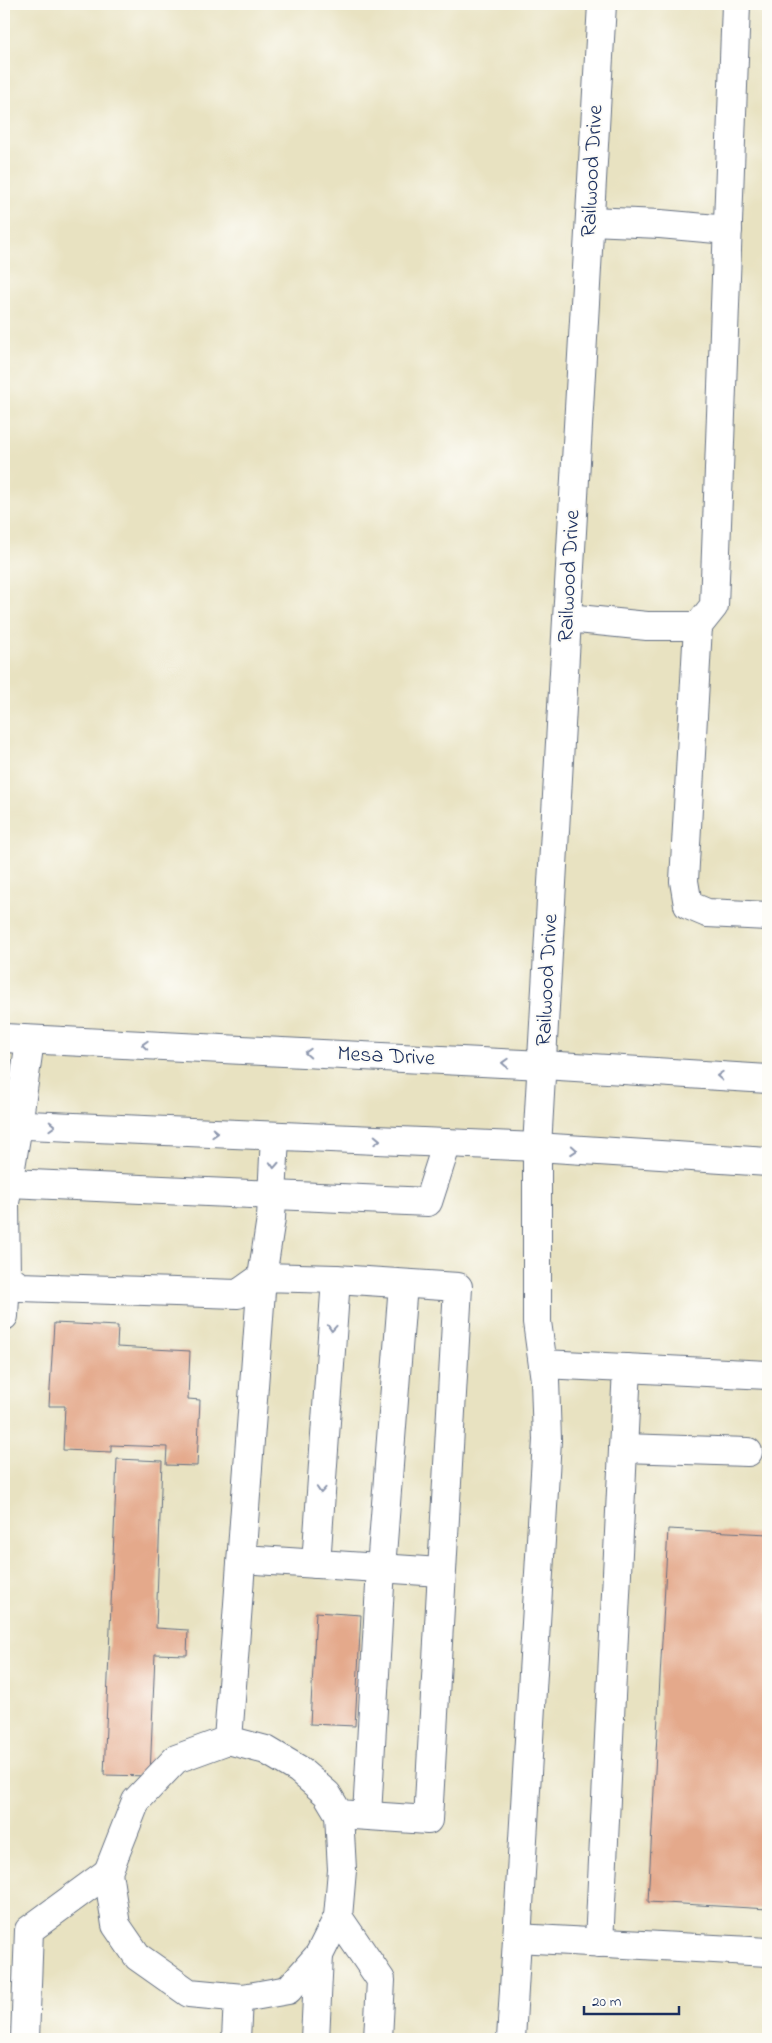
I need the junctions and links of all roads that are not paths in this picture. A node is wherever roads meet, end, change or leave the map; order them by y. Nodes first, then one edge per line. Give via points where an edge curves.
1 (602, 4) edge
2 (736, 4) edge
3 (590, 221) junction
4 (728, 230) junction
5 (568, 618) junction
6 (698, 626) junction
7 (768, 916) edge
8 (17, 1039) edge
9 (543, 1065) junction
10 (768, 1079) edge
11 (11, 1124) edge
12 (275, 1136) junction
13 (447, 1143) junction
14 (537, 1147) junction
15 (768, 1162) edge
16 (9, 1183) junction
17 (272, 1195) junction
18 (6, 1276) junction
19 (262, 1277) junction
20 (336, 1279) junction
21 (404, 1284) junction
22 (4, 1316) edge
23 (543, 1364) junction
24 (627, 1368) junction
25 (768, 1375) edge
26 (623, 1448) junction
27 (748, 1452) dead end
28 (242, 1559) junction
29 (316, 1564) junction
30 (381, 1568) junction
31 (440, 1572) junction
32 (228, 1740) junction
33 (339, 1814) junction
34 (367, 1816) junction
35 (108, 1872) junction
36 (338, 1917) junction
37 (517, 1938) junction
38 (599, 1943) junction
39 (768, 1952) edge
40 (319, 1954) junction
41 (238, 1998) junction
42 (25, 2039) edge
43 (236, 2039) edge
44 (315, 2039) edge
45 (378, 2039) edge
46 (511, 2039) edge

1 - 3 main road, Railwood Drive
2 - 4 main road
3 - 4 main road
3 - 5 main road, Railwood Drive
4 - 6 main road via 714,606
5 - 6 main road via 647,626
5 - 9 main road, Railwood Drive
6 - 7 main road via 684,881 688,904 707,913
9 -> 8 main road, Mesa Drive
8 - 11 main road
10 -> 9 main road, Mesa Drive
9 - 14 main road, Railwood Drive
11 -> 12 main road
11 - 16 main road
12 -> 13 main road
12 -> 17 main road
13 - 14 main road
13 - 17 main road via 428,1202
14 -> 15 main road
14 - 23 main road, Railwood Drive via 537,1322
16 - 17 main road
16 - 18 main road
17 - 19 main road
18 - 19 main road via 20,1287 238,1294
18 - 22 main road
19 - 20 main road
19 - 28 main road
20 - 21 main road
20 -> 29 main road
21 - 30 main road
21 - 31 main road via 458,1287
23 - 24 main road
23 - 37 main road, Railwood Drive via 547,1440
24 - 25 main road
24 - 26 main road
26 - 27 main road
26 - 38 main road
28 - 29 main road
28 - 32 main road
29 - 30 main road
30 - 31 main road
30 - 34 main road
31 - 34 main road via 428,1820
32 - 33 main road via 266,1750 298,1769 327,1794
32 - 35 main road via 176,1759 136,1801
33 - 34 main road
33 - 36 main road via 342,1870
35 - 41 main road via 116,1925 138,1957 189,1993
35 - 42 main road via 29,1930
36 - 40 main road
36 - 45 main road via 381,1980
37 - 38 main road
37 - 46 main road, Railwood Drive
38 - 39 main road
40 - 41 main road via 288,1990
40 - 44 main road
41 - 43 main road

